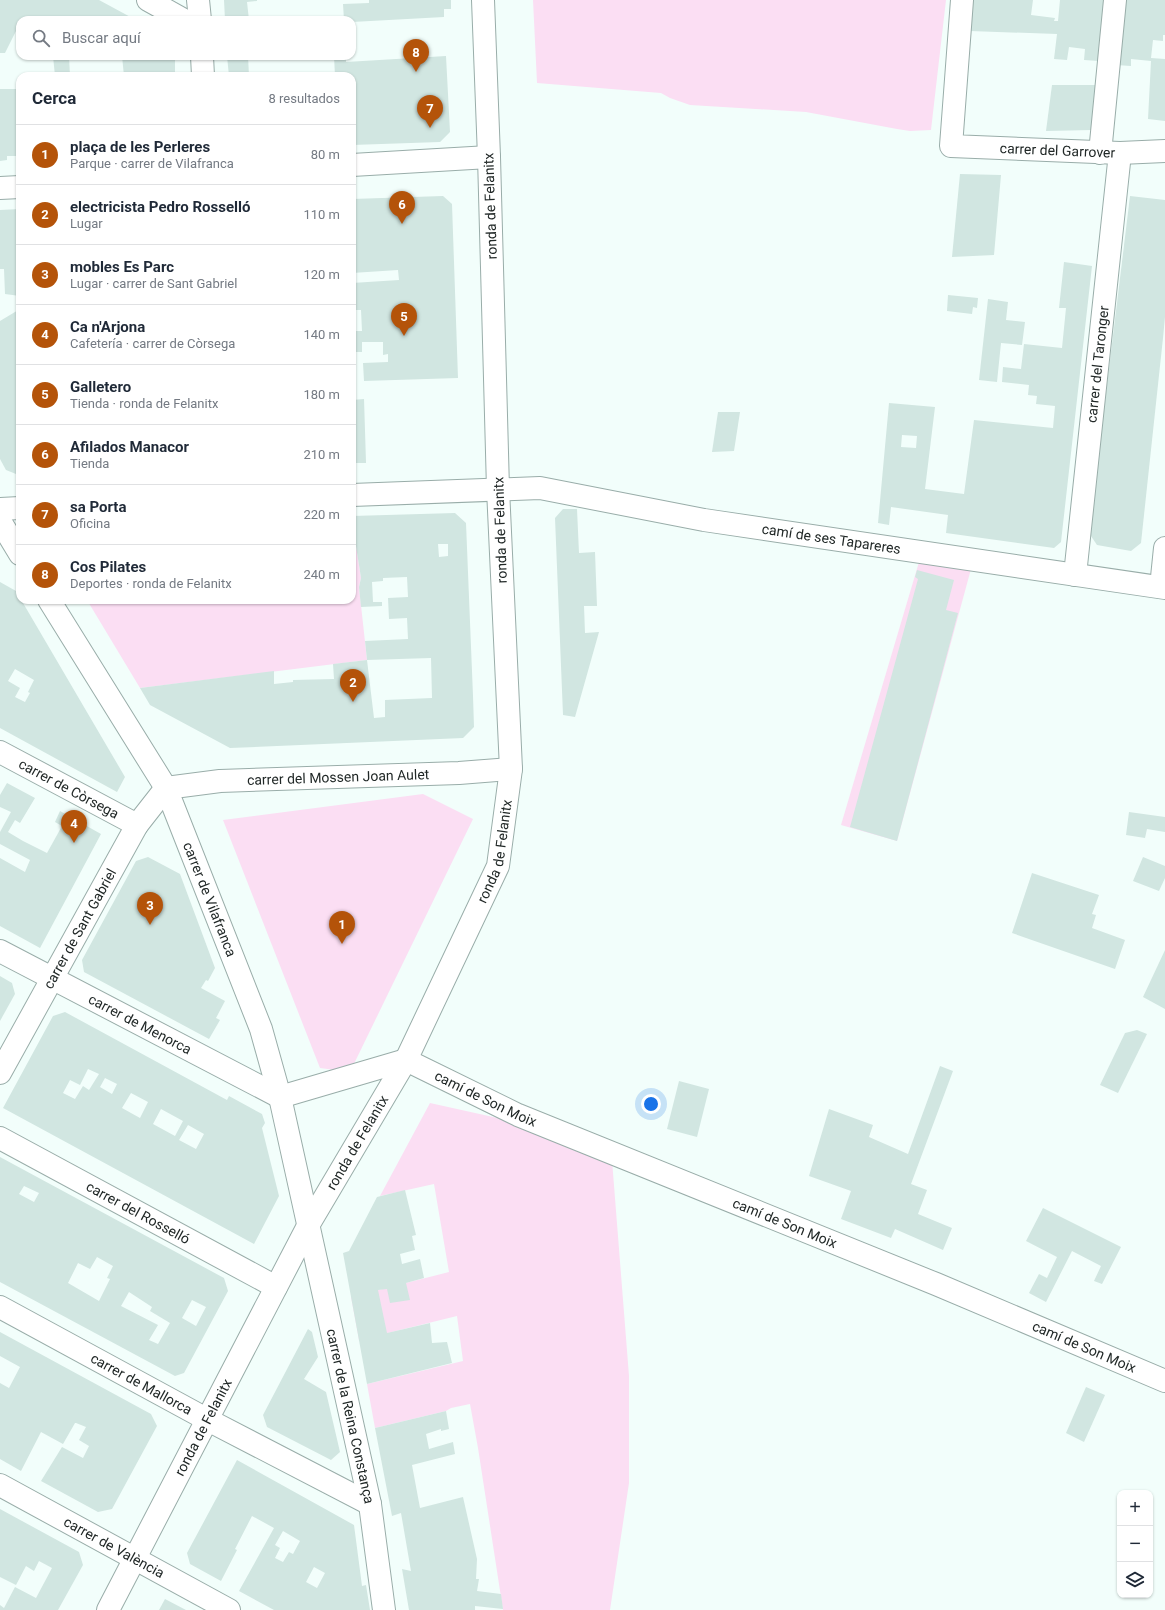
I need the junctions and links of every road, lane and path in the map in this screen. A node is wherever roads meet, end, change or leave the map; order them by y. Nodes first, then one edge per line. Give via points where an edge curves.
1 (148, 0) edge
2 (198, 0) edge
3 (483, 0) edge
4 (962, 0) edge
5 (1115, 0) edge
6 (177, 16) edge
7 (200, 16) edge
8 (202, 60) edge
9 (203, 72) edge
10 (1165, 151) edge
11 (1110, 153) junction
12 (489, 157) junction
13 (356, 165) edge
14 (16, 187) edge
15 (0, 188) edge
16 (498, 489) junction
17 (356, 495) edge
18 (0, 508) edge
19 (16, 508) edge
20 (0, 522) edge
21 (16, 548) edge
22 (1165, 548) edge
23 (1075, 575) junction
24 (1163, 587) edge
25 (51, 604) edge
26 (0, 752) edge
27 (510, 769) junction
28 (166, 788) junction
29 (137, 825) junction
30 (0, 951) edge
31 (52, 979) junction
32 (406, 1060) junction
33 (0, 1073) edge
34 (280, 1097) junction
35 (0, 1138) edge
36 (309, 1224) junction
37 (276, 1287) junction
38 (0, 1307) edge
39 (1165, 1381) edge
40 (208, 1420) junction
41 (0, 1485) edge
42 (370, 1504) junction
43 (135, 1559) junction
44 (108, 1610) edge
45 (229, 1610) edge
46 (384, 1610) edge

1 - 6 street
2 - 7 street
3 - 12 street, ronda de Felanitx
4 - 11 street, carrer del Garrover via 951,146
5 - 11 street, carrer del Taronger
8 - 9 street
10 - 11 street, carrer del Garrover
11 - 23 street, carrer del Taronger
12 - 13 street
12 - 16 street, ronda de Felanitx
14 - 15 street
16 - 17 street, camí de ses Tapareres
16 - 23 street, camí de ses Tapareres via 540,488 704,520
16 - 27 street, ronda de Felanitx
18 - 19 street
20 - 21 street
22 - 24 street
23 - 24 street, camí de ses Tapareres
25 - 28 street, carrer de Vilafranca
26 - 29 street, carrer de Còrsega
27 - 28 street, carrer del Mossen Joan Aulet via 220,781
27 - 32 street, ronda de Felanitx via 498,866
28 - 29 street, carrer de Sant Gabriel
28 - 34 street, carrer de Vilafranca via 261,1029
29 - 31 street, carrer de Sant Gabriel
30 - 31 street, carrer de Menorca
31 - 33 street, carrer de Sant Gabriel
31 - 34 street, carrer de Menorca
32 - 34 street
32 - 36 street, ronda de Felanitx
32 - 39 street, camí de Son Moix via 518,1114 936,1284
34 - 36 street, carrer de Vilafranca
35 - 37 street, carrer del Rosselló
36 - 37 street, ronda de Felanitx
36 - 42 street, carrer de la Reina Constança
37 - 40 street, ronda de Felanitx
38 - 40 street, carrer de Mallorca
40 - 42 street, carrer de Mallorca
40 - 43 street, ronda de Felanitx
41 - 43 street, carrer de València
42 - 46 street, carrer de la Reina Constança
43 - 44 street, ronda de Felanitx
43 - 45 street, carrer de València

